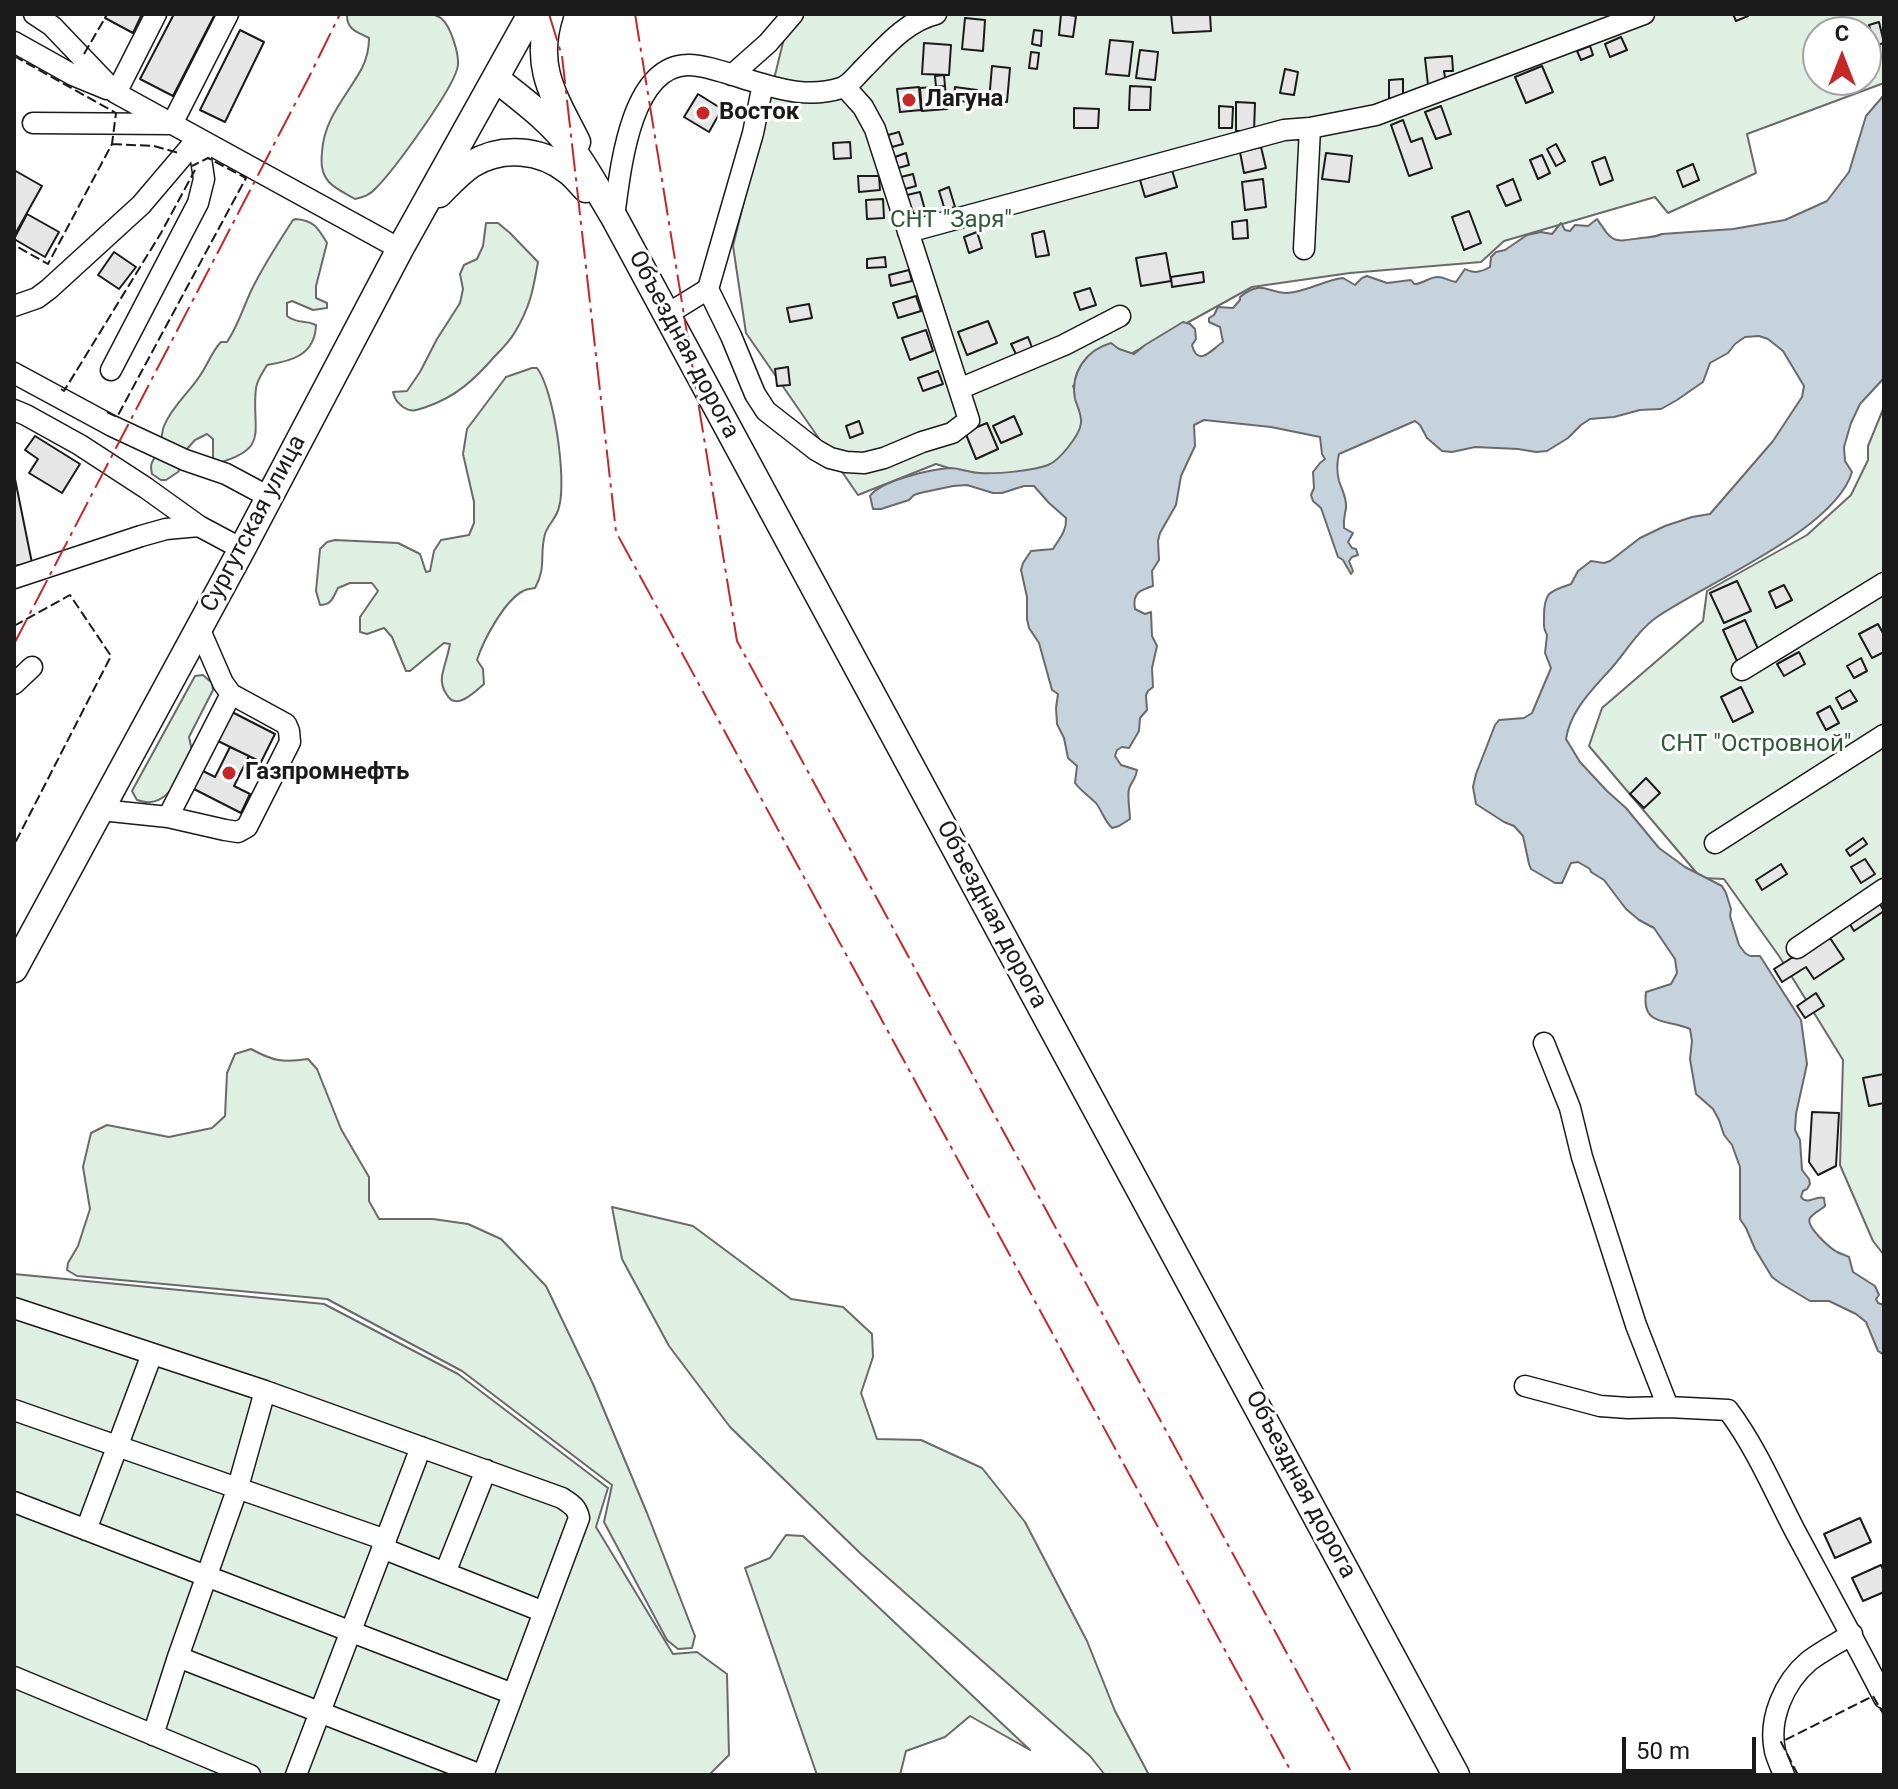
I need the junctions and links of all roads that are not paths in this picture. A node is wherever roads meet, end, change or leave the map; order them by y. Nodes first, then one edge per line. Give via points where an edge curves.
1 (34, 14) edge
2 (156, 14) edge
3 (228, 14) edge
4 (531, 14) edge
5 (550, 14) edge
6 (793, 14) edge
7 (936, 14) edge
8 (1644, 14) edge
9 (14, 42) edge
10 (732, 75) junction
11 (496, 79) junction
12 (763, 84) junction
13 (845, 87) junction
14 (116, 93) junction
15 (33, 123) dead end
16 (172, 124) junction
17 (1310, 128) junction
18 (198, 138) junction
19 (423, 208) junction
20 (614, 217) junction
21 (908, 232) junction
22 (400, 249) junction
23 (1304, 249) dead end
24 (708, 289) junction
25 (14, 306) edge
26 (666, 315) junction
27 (1120, 316) dead end
28 (111, 370) dead end
29 (14, 373) edge
30 (959, 389) junction
31 (14, 410) edge
32 (269, 497) junction
33 (199, 526) junction
34 (242, 549) junction
35 (14, 578) edge
36 (1884, 583) edge
37 (199, 628) junction
38 (32, 667) dead end
39 (1742, 670) dead end
40 (14, 684) edge
41 (231, 694) junction
42 (1884, 735) edge
43 (101, 810) junction
44 (168, 817) junction
45 (1715, 843) dead end
46 (1884, 889) edge
47 (1797, 948) dead end
48 (14, 969) edge
49 (1544, 1043) dead end
50 (14, 1308) edge
51 (152, 1354) junction
52 (1525, 1386) dead end
53 (265, 1391) junction
54 (1668, 1407) junction
55 (14, 1410) edge
56 (118, 1446) junction
57 (421, 1447) junction
58 (486, 1470) junction
59 (238, 1487) junction
60 (14, 1502) edge
61 (86, 1530) junction
62 (384, 1544) junction
63 (445, 1573) junction
64 (206, 1576) junction
65 (544, 1612) junction
66 (351, 1632) junction
67 (1852, 1634) junction
68 (178, 1657) junction
69 (14, 1677) edge
70 (513, 1694) junction
71 (1884, 1698) edge
72 (320, 1712) junction
73 (153, 1735) junction
74 (250, 1775) edge
75 (296, 1775) edge
76 (482, 1775) edge
77 (1456, 1775) edge
78 (1784, 1775) edge

1 - 14 lane
2 - 14 lane
3 - 16 lane
4 - 11 main road, Сургутская улица
5 - 20 main road via 545,70
6 - 10 lane
7 - 13 lane via 899,33
8 - 17 lane via 1376,115
9 - 14 lane
10 - 12 lane
10 - 20 lane via 690,65 671,68 656,79 629,128
11 - 19 main road, Сургутская улица
11 - 20 main road, Объездная дорога via 567,143
12 - 13 lane via 814,93
12 - 24 lane
13 - 21 lane via 875,129
14 - 16 lane
15 - 16 lane
16 - 18 lane
17 - 21 lane via 1284,130
17 - 23 lane
18 - 22 lane
18 - 25 lane via 141,205 60,279 37,298
18 - 28 lane via 204,179 198,203
19 - 20 main road via 473,164 516,152 554,161
19 - 22 main road, Сургутская улица
20 - 26 main road, Объездная дорога
21 - 30 lane
22 - 32 main road, Сургутская улица
24 - 26 lane
24 - 30 lane via 766,411 830,458 864,463 952,433 969,420
26 - 77 main road, Объездная дорога
27 - 30 lane
29 - 32 lane via 112,426
31 - 33 lane via 80,445
32 - 34 main road, Сургутская улица
33 - 34 lane
33 - 35 lane via 141,536
34 - 37 main road, Сургутская улица
36 - 39 lane
37 - 41 lane
37 - 43 main road, Сургутская улица
38 - 40 lane
41 - 44 lane
41 - 44 lane via 286,724 289,731 290,742 247,827 238,832
42 - 45 lane
43 - 44 lane
43 - 48 main road, Сургутская улица
46 - 47 lane
49 - 54 lane
50 - 51 lane
51 - 53 lane
51 - 56 lane
52 - 54 lane via 1600,1406
53 - 57 lane
53 - 59 lane
54 - 67 lane via 1728,1410
55 - 56 lane
56 - 59 lane
56 - 61 lane
57 - 58 lane
57 - 62 lane
58 - 63 lane
58 - 65 lane via 562,1498 577,1510 579,1518
59 - 62 lane
59 - 64 lane
60 - 61 lane
61 - 64 lane
62 - 63 lane
62 - 66 lane
63 - 65 lane
64 - 66 lane
64 - 68 lane
65 - 70 lane
66 - 70 lane
66 - 72 lane
67 - 71 lane
67 - 78 lane via 1809,1661 1788,1686 1773,1730
68 - 72 lane
68 - 73 lane
69 - 73 lane
70 - 76 lane
72 - 75 lane
72 - 76 lane
73 - 74 lane

